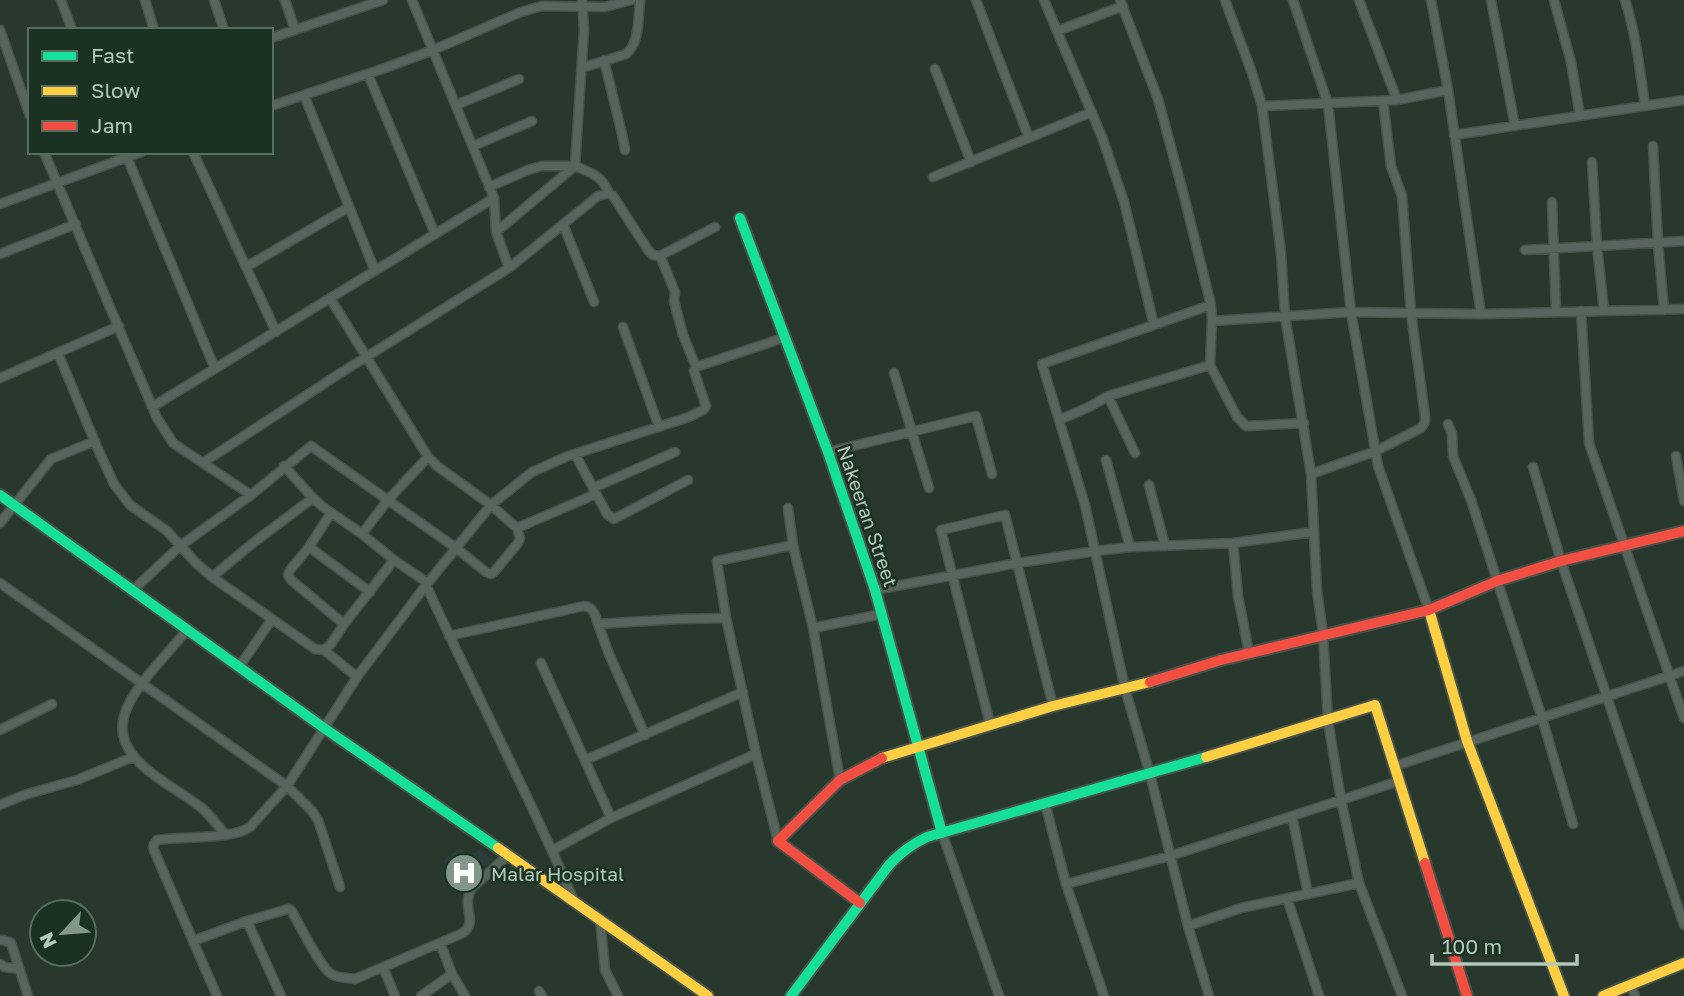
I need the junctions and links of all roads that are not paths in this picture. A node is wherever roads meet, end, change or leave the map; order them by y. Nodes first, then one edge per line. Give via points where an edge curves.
1 (61, 0) edge
2 (145, 0) edge
3 (214, 0) edge
4 (285, 0) edge
5 (383, 0) edge
6 (412, 0) edge
7 (631, 0) edge
8 (640, 0) edge
9 (976, 0) edge
10 (1044, 0) edge
11 (1225, 0) edge
12 (1293, 0) edge
13 (1359, 0) edge
14 (1432, 0) edge
15 (1491, 0) edge
16 (1553, 0) edge
17 (1625, 0) edge
18 (582, 3) edge
19 (1122, 3) edge
20 (71, 28) edge
21 (153, 28) edge
22 (223, 28) edge
23 (0, 30) edge
24 (295, 30) junction
25 (1057, 31) junction
26 (273, 37) edge
27 (3, 46) edge
28 (433, 50) junction
29 (604, 60) junction
30 (582, 68) junction
31 (935, 69) dead end
32 (368, 74) junction
33 (519, 79) dead end
34 (1448, 90) junction
35 (304, 95) junction
36 (1396, 100) junction
37 (1684, 100) edge
38 (1383, 101) junction
39 (1328, 104) junction
40 (273, 105) edge
41 (456, 105) junction
42 (1262, 106) junction
43 (1645, 106) junction
44 (28, 111) edge
45 (1092, 112) junction
46 (1580, 116) junction
47 (532, 121) dead end
48 (1515, 126) junction
49 (1454, 135) junction
50 (1029, 138) junction
51 (472, 145) junction
52 (1653, 146) dead end
53 (625, 150) dead end
54 (45, 154) edge
55 (136, 154) edge
56 (194, 154) edge
57 (127, 158) junction
58 (971, 162) junction
59 (1592, 162) dead end
60 (575, 166) junction
61 (933, 177) dead end
62 (57, 182) junction
63 (489, 187) junction
64 (609, 193) junction
65 (494, 198) junction
66 (1552, 202) dead end
67 (0, 204) edge
68 (349, 207) junction
69 (740, 218) dead end
70 (76, 224) junction
71 (563, 225) junction
72 (715, 227) dead end
73 (496, 232) junction
74 (435, 234) junction
75 (1684, 241) edge
76 (1658, 244) junction
77 (1597, 246) junction
78 (1554, 248) junction
79 (1525, 250) dead end
80 (0, 254) edge
81 (660, 256) junction
82 (246, 267) junction
83 (509, 268) junction
84 (375, 271) junction
85 (330, 298) junction
86 (594, 302) dead end
87 (1211, 305) junction
88 (1684, 309) edge
89 (1664, 310) junction
90 (1604, 311) junction
91 (1351, 312) junction
92 (1556, 312) junction
93 (1581, 312) junction
94 (1411, 313) junction
95 (1481, 314) junction
96 (1285, 316) junction
97 (1212, 321) junction
98 (119, 326) junction
99 (1154, 326) junction
100 (623, 327) dead end
101 (276, 332) junction
102 (786, 337) junction
103 (58, 353) junction
104 (366, 357) junction
105 (1210, 365) junction
106 (696, 367) junction
107 (215, 369) junction
108 (894, 373) dead end
109 (0, 378) edge
110 (1108, 396) junction
111 (152, 407) junction
112 (1059, 420) junction
113 (1304, 423) junction
114 (1448, 424) dead end
115 (659, 426) junction
116 (912, 430) junction
117 (95, 441) junction
118 (1376, 451) junction
119 (675, 452) dead end
120 (828, 452) junction
121 (1135, 453) dead end
122 (575, 454) junction
123 (1676, 456) dead end
124 (428, 457) junction
125 (1106, 460) dead end
126 (204, 462) junction
127 (284, 466) junction
128 (1533, 467) dead end
129 (992, 474) dead end
130 (1311, 474) junction
131 (688, 481) dead end
132 (1149, 485) dead end
133 (929, 488) dead end
134 (595, 491) junction
135 (0, 495) edge
136 (251, 495) junction
137 (313, 498) junction
138 (387, 501) junction
139 (1684, 501) edge
140 (491, 505) junction
141 (15, 506) junction
142 (788, 508) dead end
143 (331, 513) junction
144 (0, 523) edge
145 (517, 528) junction
146 (1684, 531) edge
147 (1313, 533) junction
148 (362, 534) junction
149 (1233, 543) junction
150 (793, 545) junction
151 (1166, 546) junction
152 (1624, 546) junction
153 (180, 547) junction
154 (309, 547) junction
155 (1130, 547) junction
156 (456, 548) junction
157 (1096, 551) junction
158 (394, 560) junction
159 (1560, 561) junction
160 (1018, 562) junction
161 (952, 575) junction
162 (212, 577) junction
163 (1497, 581) junction
164 (0, 583) edge
165 (427, 584) junction
166 (132, 590) junction
167 (875, 590) junction
168 (369, 592) junction
169 (1429, 610) junction
170 (882, 614) junction
171 (726, 618) junction
172 (272, 619) junction
173 (344, 624) junction
174 (598, 624) junction
175 (813, 628) junction
176 (187, 630) junction
177 (1322, 634) junction
178 (449, 636) junction
179 (324, 650) junction
180 (1249, 653) junction
181 (541, 663) dead end
182 (239, 667) junction
183 (1684, 671) edge
184 (1668, 676) junction
185 (356, 677) junction
186 (142, 685) junction
187 (1125, 689) junction
188 (743, 692) junction
189 (1606, 698) junction
190 (51, 704) dead end
191 (1054, 706) junction
192 (1542, 718) junction
193 (1684, 718) edge
194 (1328, 721) junction
195 (990, 724) junction
196 (324, 728) junction
197 (0, 730) edge
198 (645, 735) junction
199 (1467, 741) junction
200 (917, 746) junction
201 (757, 754) junction
202 (133, 757) junction
203 (585, 760) junction
204 (1395, 766) junction
205 (1150, 774) junction
206 (840, 780) junction
207 (1399, 781) junction
208 (287, 786) junction
209 (1341, 800) junction
210 (1045, 803) junction
211 (0, 805) edge
212 (1292, 816) junction
213 (611, 818) junction
214 (1573, 824) dead end
215 (942, 833) junction
216 (226, 835) junction
217 (778, 841) junction
218 (553, 850) junction
219 (508, 855) junction
220 (1170, 856) junction
221 (1359, 883) junction
222 (1066, 884) junction
223 (340, 887) dead end
224 (1308, 894) junction
225 (1287, 898) junction
226 (575, 901) junction
227 (860, 903) junction
228 (600, 919) junction
229 (247, 921) junction
230 (1684, 925) edge
231 (1188, 926) junction
232 (0, 940) edge
233 (193, 942) junction
234 (440, 943) junction
235 (1684, 963) edge
236 (0, 964) edge
237 (383, 967) junction
238 (19, 969) junction
239 (452, 974) junction
240 (1632, 990) edge
241 (28, 996) edge
242 (217, 996) edge
243 (281, 996) edge
244 (395, 996) edge
245 (421, 996) edge
246 (465, 996) edge
247 (618, 996) edge
248 (708, 996) edge
249 (790, 996) edge
250 (999, 996) edge
251 (1104, 996) edge
252 (1209, 996) edge
253 (1318, 996) edge
254 (1402, 996) edge
255 (1467, 996) edge
256 (1564, 996) edge
257 (1602, 996) edge

1 - 20 street
2 - 21 street
3 - 22 street
4 - 24 street
5 - 24 street
6 - 28 street
7 - 18 street via 605,7
8 - 29 street via 634,46 626,54
9 - 50 street
10 - 25 street
11 - 42 street
12 - 39 street
13 - 36 street
14 - 34 street
15 - 48 street
16 - 46 street
17 - 43 street
18 - 28 street via 521,12
18 - 30 street
19 - 25 street
19 - 87 street via 1158,99
23 - 27 street
24 - 26 street
25 - 45 street
27 - 44 street
28 - 32 street
28 - 41 street
29 - 30 street
29 - 53 street
30 - 60 street
31 - 58 street
32 - 35 street
32 - 74 street
33 - 41 street
34 - 36 street
34 - 49 street
35 - 40 street
35 - 68 street
36 - 38 street
37 - 43 street
38 - 39 street
38 - 94 street via 1391,166 1402,196
39 - 42 street
39 - 91 street
41 - 51 street
42 - 96 street
43 - 46 street
45 - 50 street
45 - 99 street via 1124,202
46 - 48 street
47 - 51 street
48 - 49 street
49 - 95 street
50 - 58 street
51 - 63 street
52 - 76 street
54 - 62 street
55 - 57 street
56 - 82 street
57 - 62 street
57 - 107 street
58 - 61 street
59 - 77 street
60 - 63 street via 542,166
60 - 64 street via 598,176
60 - 73 street
62 - 67 street
62 - 70 street
63 - 65 street
64 - 71 street
64 - 81 street via 648,250
65 - 73 street
65 - 74 street
66 - 78 street
68 - 82 street
68 - 84 street
69 - 102 street, Nakeeran Street
70 - 80 street
70 - 98 street
71 - 83 street
71 - 86 street
72 - 81 street
73 - 83 street
74 - 84 street
75 - 76 street
76 - 77 street
76 - 89 street
77 - 78 street
77 - 90 street
78 - 79 street
78 - 92 street
81 - 106 street
82 - 101 street
83 - 104 street
84 - 85 street
85 - 101 street
85 - 104 street
87 - 97 street
87 - 99 street
88 - 89 street
89 - 90 street
90 - 93 street
91 - 94 street
91 - 96 street
91 - 118 street
92 - 93 street
92 - 95 street
93 - 152 street via 1589,443
94 - 95 street
94 - 118 street via 1425,422
96 - 97 street
96 - 113 street
97 - 105 street
98 - 103 street
98 - 111 street
99 - 112 street via 1042,364
100 - 115 street
101 - 107 street
102 - 106 street
102 - 120 street, Nakeeran Street
103 - 109 street
103 - 117 street
104 - 124 street
104 - 126 street
105 - 110 street
105 - 113 street via 1246,426
106 - 115 street via 706,406 703,411
107 - 111 street
108 - 116 street
110 - 112 street
110 - 121 street
111 - 126 street via 173,443
112 - 157 street
113 - 130 street
114 - 163 street via 1452,456
115 - 122 street
116 - 120 street
116 - 129 street via 975,416
116 - 133 street
117 - 141 street via 51,459
117 - 153 street via 114,484 130,505 167,531
118 - 130 street
118 - 169 street
119 - 134 street
120 - 167 street, Nakeeran Street
122 - 134 street
122 - 140 street via 532,472
123 - 139 street
124 - 138 street
124 - 140 street
125 - 155 street
126 - 136 street
127 - 136 street
127 - 137 street
127 - 138 street via 311,446
128 - 159 street
130 - 147 street
131 - 134 street via 614,519
132 - 151 street
134 - 145 street
135 - 141 street
136 - 153 street
137 - 143 street
137 - 162 street
138 - 148 street
138 - 156 street
140 - 145 street
140 - 156 street
141 - 144 street
141 - 166 street
142 - 150 street
143 - 148 street
143 - 154 street
145 - 156 street via 518,543 491,574
146 - 152 street
147 - 149 street
147 - 177 street
148 - 158 street
149 - 151 street
149 - 180 street
150 - 171 street via 718,561
150 - 175 street
151 - 155 street
152 - 159 street
152 - 184 street
153 - 162 street
153 - 166 street
154 - 168 street
154 - 173 street via 288,575
155 - 157 street
156 - 165 street
157 - 160 street
157 - 187 street
158 - 165 street
158 - 168 street
159 - 163 street
159 - 189 street
160 - 161 street
160 - 161 street via 1005,515 940,530
160 - 191 street
161 - 167 street
161 - 195 street
162 - 172 street
163 - 169 street
163 - 192 street
164 - 186 street
165 - 178 street
165 - 185 street
166 - 176 street
167 - 170 street, Nakeeran Street
168 - 173 street
169 - 177 street
169 - 199 street
170 - 175 street
170 - 200 street, Nakeeran Street
171 - 174 street
171 - 188 street
172 - 179 street via 315,649
172 - 182 street
173 - 179 street
174 - 178 street via 594,610 584,606
174 - 198 street
175 - 206 street
176 - 182 street
176 - 186 street
177 - 180 street
177 - 194 street
178 - 218 street
179 - 185 street
180 - 187 street
181 - 203 street
182 - 196 street
183 - 184 street
184 - 189 street
184 - 193 street
185 - 196 street
186 - 202 street via 122,723 123,741
186 - 208 street
187 - 191 street
187 - 205 street
188 - 198 street
188 - 201 street
189 - 192 street
189 - 230 street
190 - 197 street
191 - 195 street
192 - 199 street
192 - 214 street
194 - 204 street via 1375,705
194 - 205 street
194 - 209 street
195 - 200 street
196 - 208 street
196 - 219 street
198 - 203 street
199 - 204 street
199 - 256 street
200 - 206 street via 874,761
200 - 215 street, Nakeeran Street
201 - 213 street
201 - 217 street
202 - 211 street
202 - 216 street via 204,811
203 - 213 street
204 - 207 street
205 - 210 street
205 - 220 street
206 - 217 street
207 - 209 street
207 - 255 street
208 - 216 street via 246,830
208 - 223 street via 318,820
209 - 212 street
209 - 221 street
210 - 215 street
210 - 222 street
212 - 220 street
212 - 224 street
213 - 218 street
215 - 227 street via 904,849
215 - 250 street
216 - 233 street via 164,839 154,844
217 - 227 street
218 - 226 street
219 - 226 street
219 - 234 street via 467,895 468,929
220 - 222 street
220 - 231 street
221 - 224 street
221 - 254 street
222 - 251 street
224 - 225 street
225 - 231 street
225 - 253 street
226 - 228 street
227 - 249 street
228 - 247 street via 605,970
228 - 248 street
229 - 233 street
229 - 237 street via 291,910 330,974 355,979
229 - 243 street
231 - 252 street
232 - 238 street via 11,943
233 - 242 street
234 - 237 street
234 - 239 street
235 - 240 street
236 - 238 street
237 - 244 street
238 - 241 street
239 - 245 street
239 - 246 street
240 - 257 street

